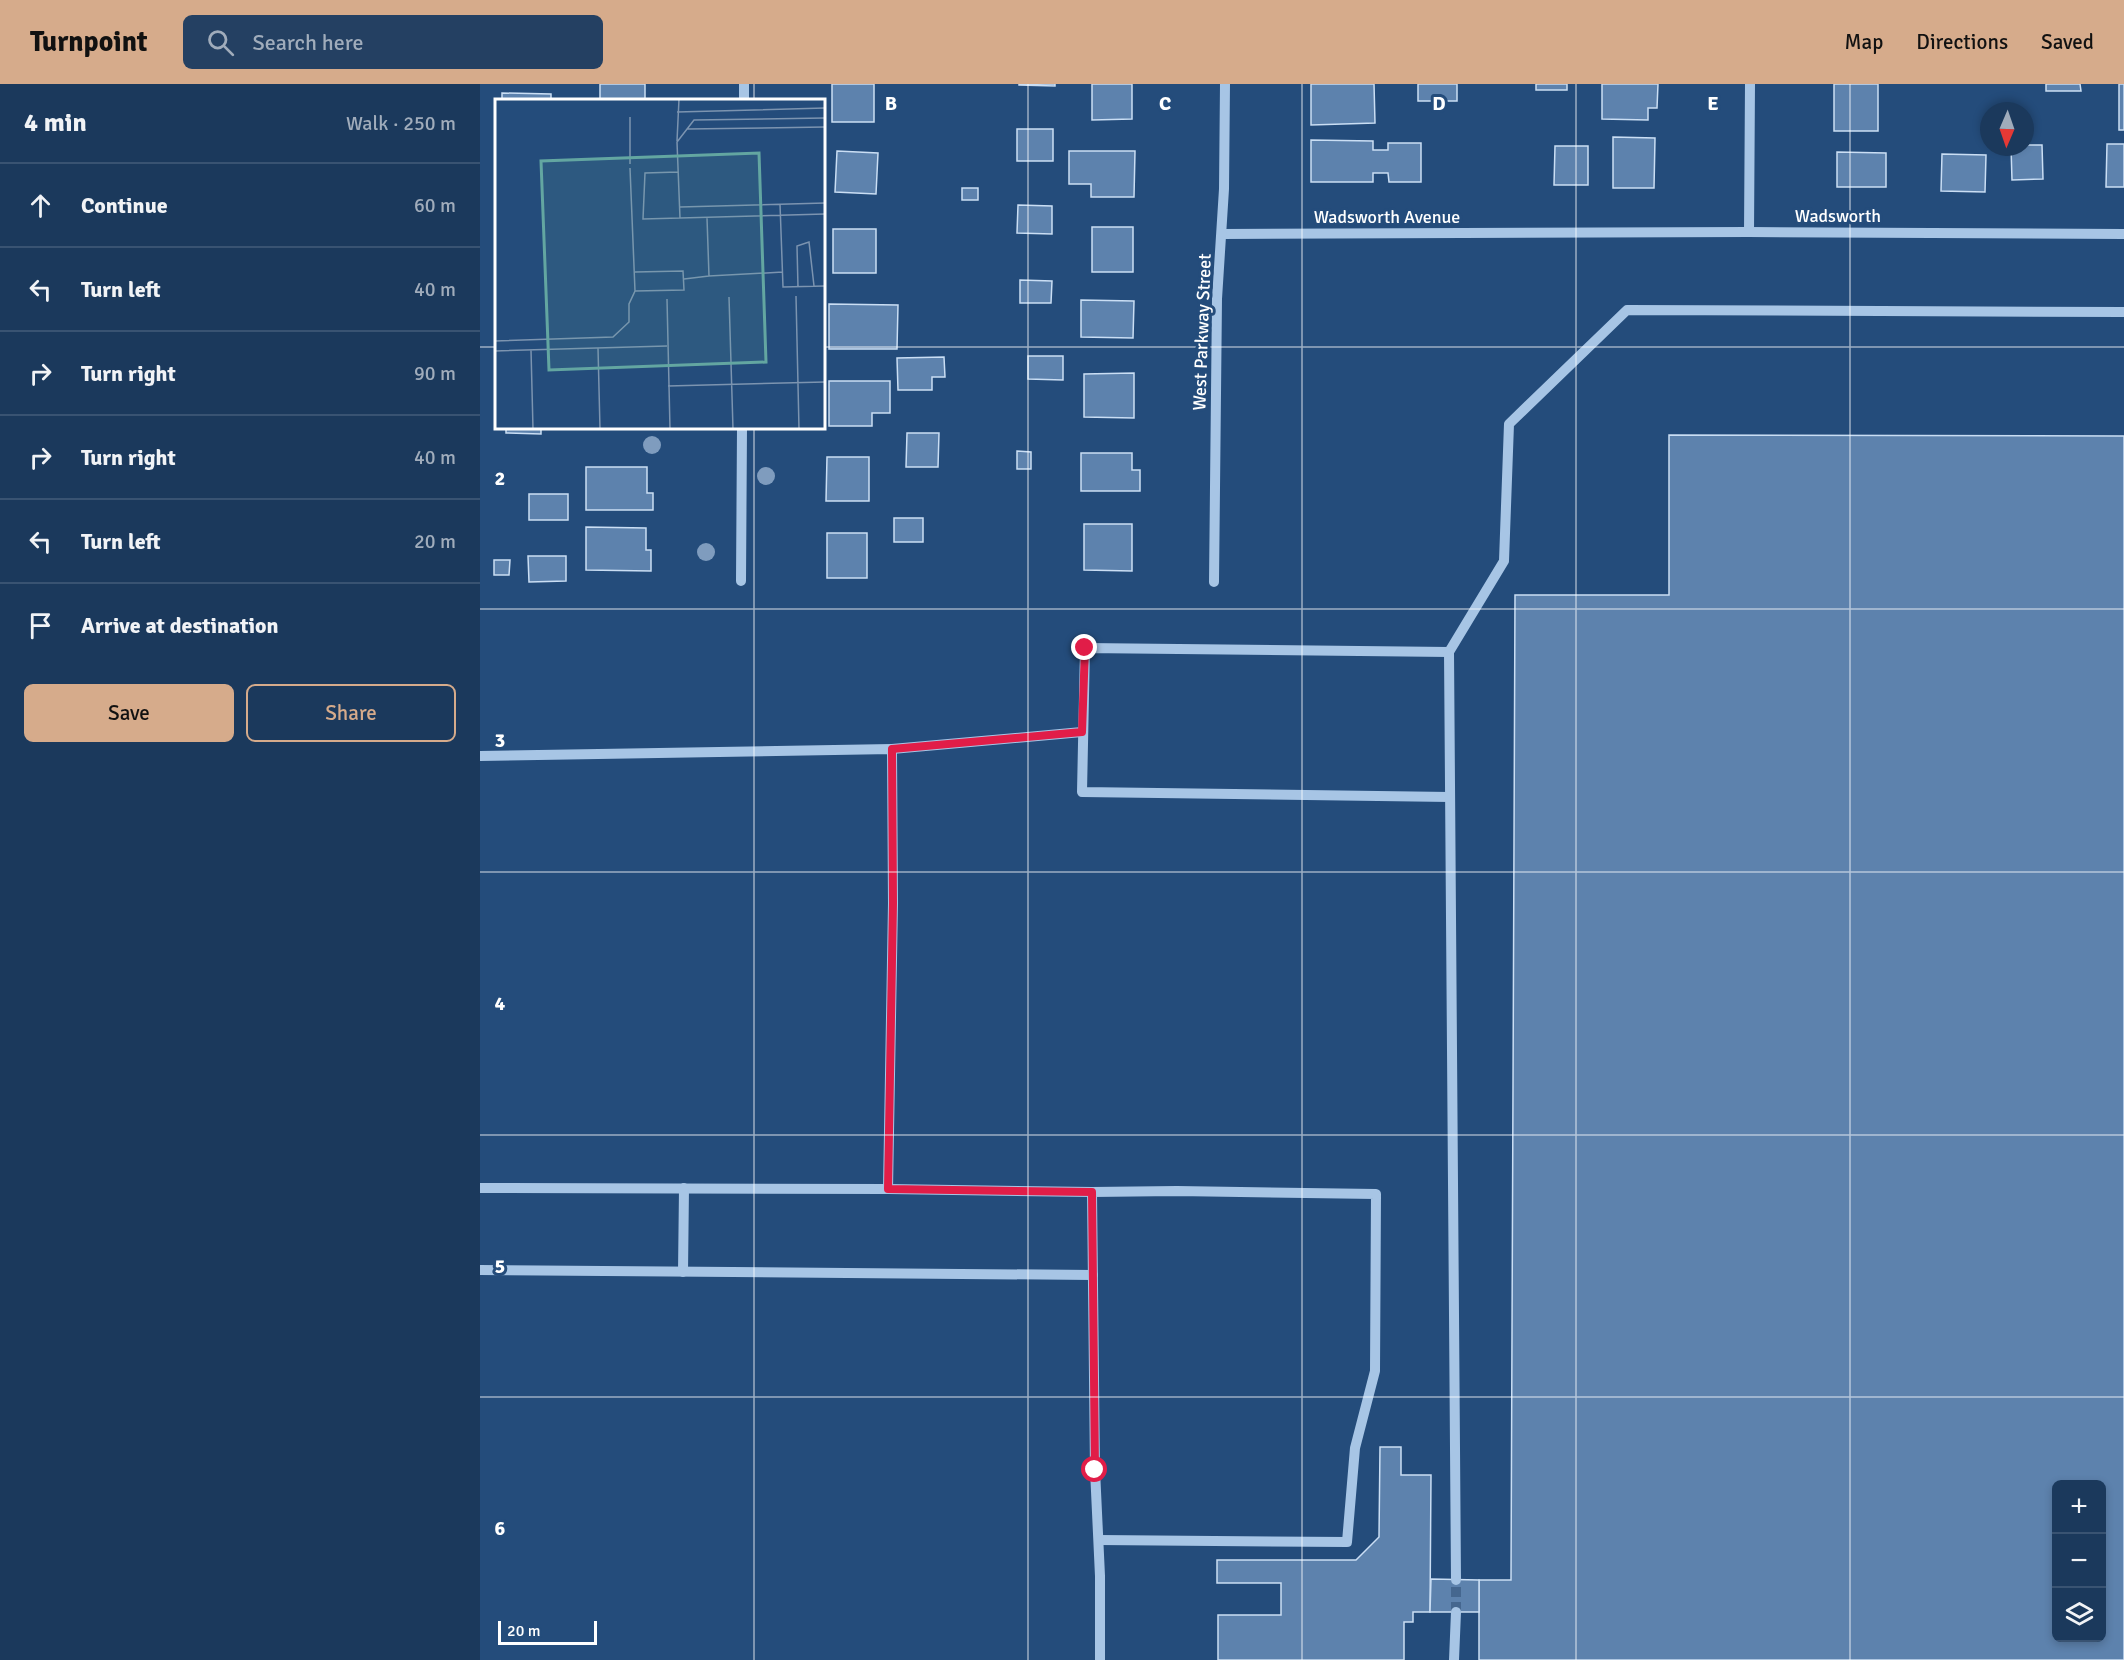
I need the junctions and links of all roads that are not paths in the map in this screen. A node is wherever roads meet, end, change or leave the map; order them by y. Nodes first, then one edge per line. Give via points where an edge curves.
1 (1225, 84) edge
2 (1750, 84) edge
3 (1749, 232) junction
4 (1552, 233) joint
5 (1222, 234) junction
6 (2124, 234) edge
7 (2124, 312) edge
8 (742, 429) edge
9 (741, 580) dead end
10 (1214, 582) dead end
11 (1449, 652) junction
12 (1082, 732) junction
13 (892, 749) junction
14 (480, 756) edge
15 (1450, 797) junction
16 (480, 1188) edge
17 (684, 1188) junction
18 (888, 1189) junction
19 (1092, 1192) junction
20 (480, 1270) edge
21 (683, 1272) junction
22 (1093, 1275) junction
23 (1099, 1540) junction
24 (1456, 1580) tunnel mouth
25 (1456, 1612) tunnel mouth
26 (1100, 1660) edge
27 (1454, 1660) edge

1 - 5 street, West Parkway Street
2 - 3 street
3 - 4 street, Wadsworth
3 - 6 street, Wadsworth
4 - 5 street, Wadsworth Avenue
5 - 10 street, West Parkway Street via 1217,298
7 - 11 street via 1627,310 1509,424 1504,561
8 - 9 street
11 - 12 street via 1085,648
11 - 15 street
12 - 13 street
12 - 15 street via 1082,792
13 - 14 street
13 - 18 street
15 - 24 street
16 - 17 street
17 - 18 street
17 - 21 street
18 - 19 street
19 - 22 street
19 - 23 street via 1376,1194 1375,1371 1355,1448 1347,1542
20 - 21 street
21 - 22 street
22 - 23 street
23 - 26 street
25 - 27 street

